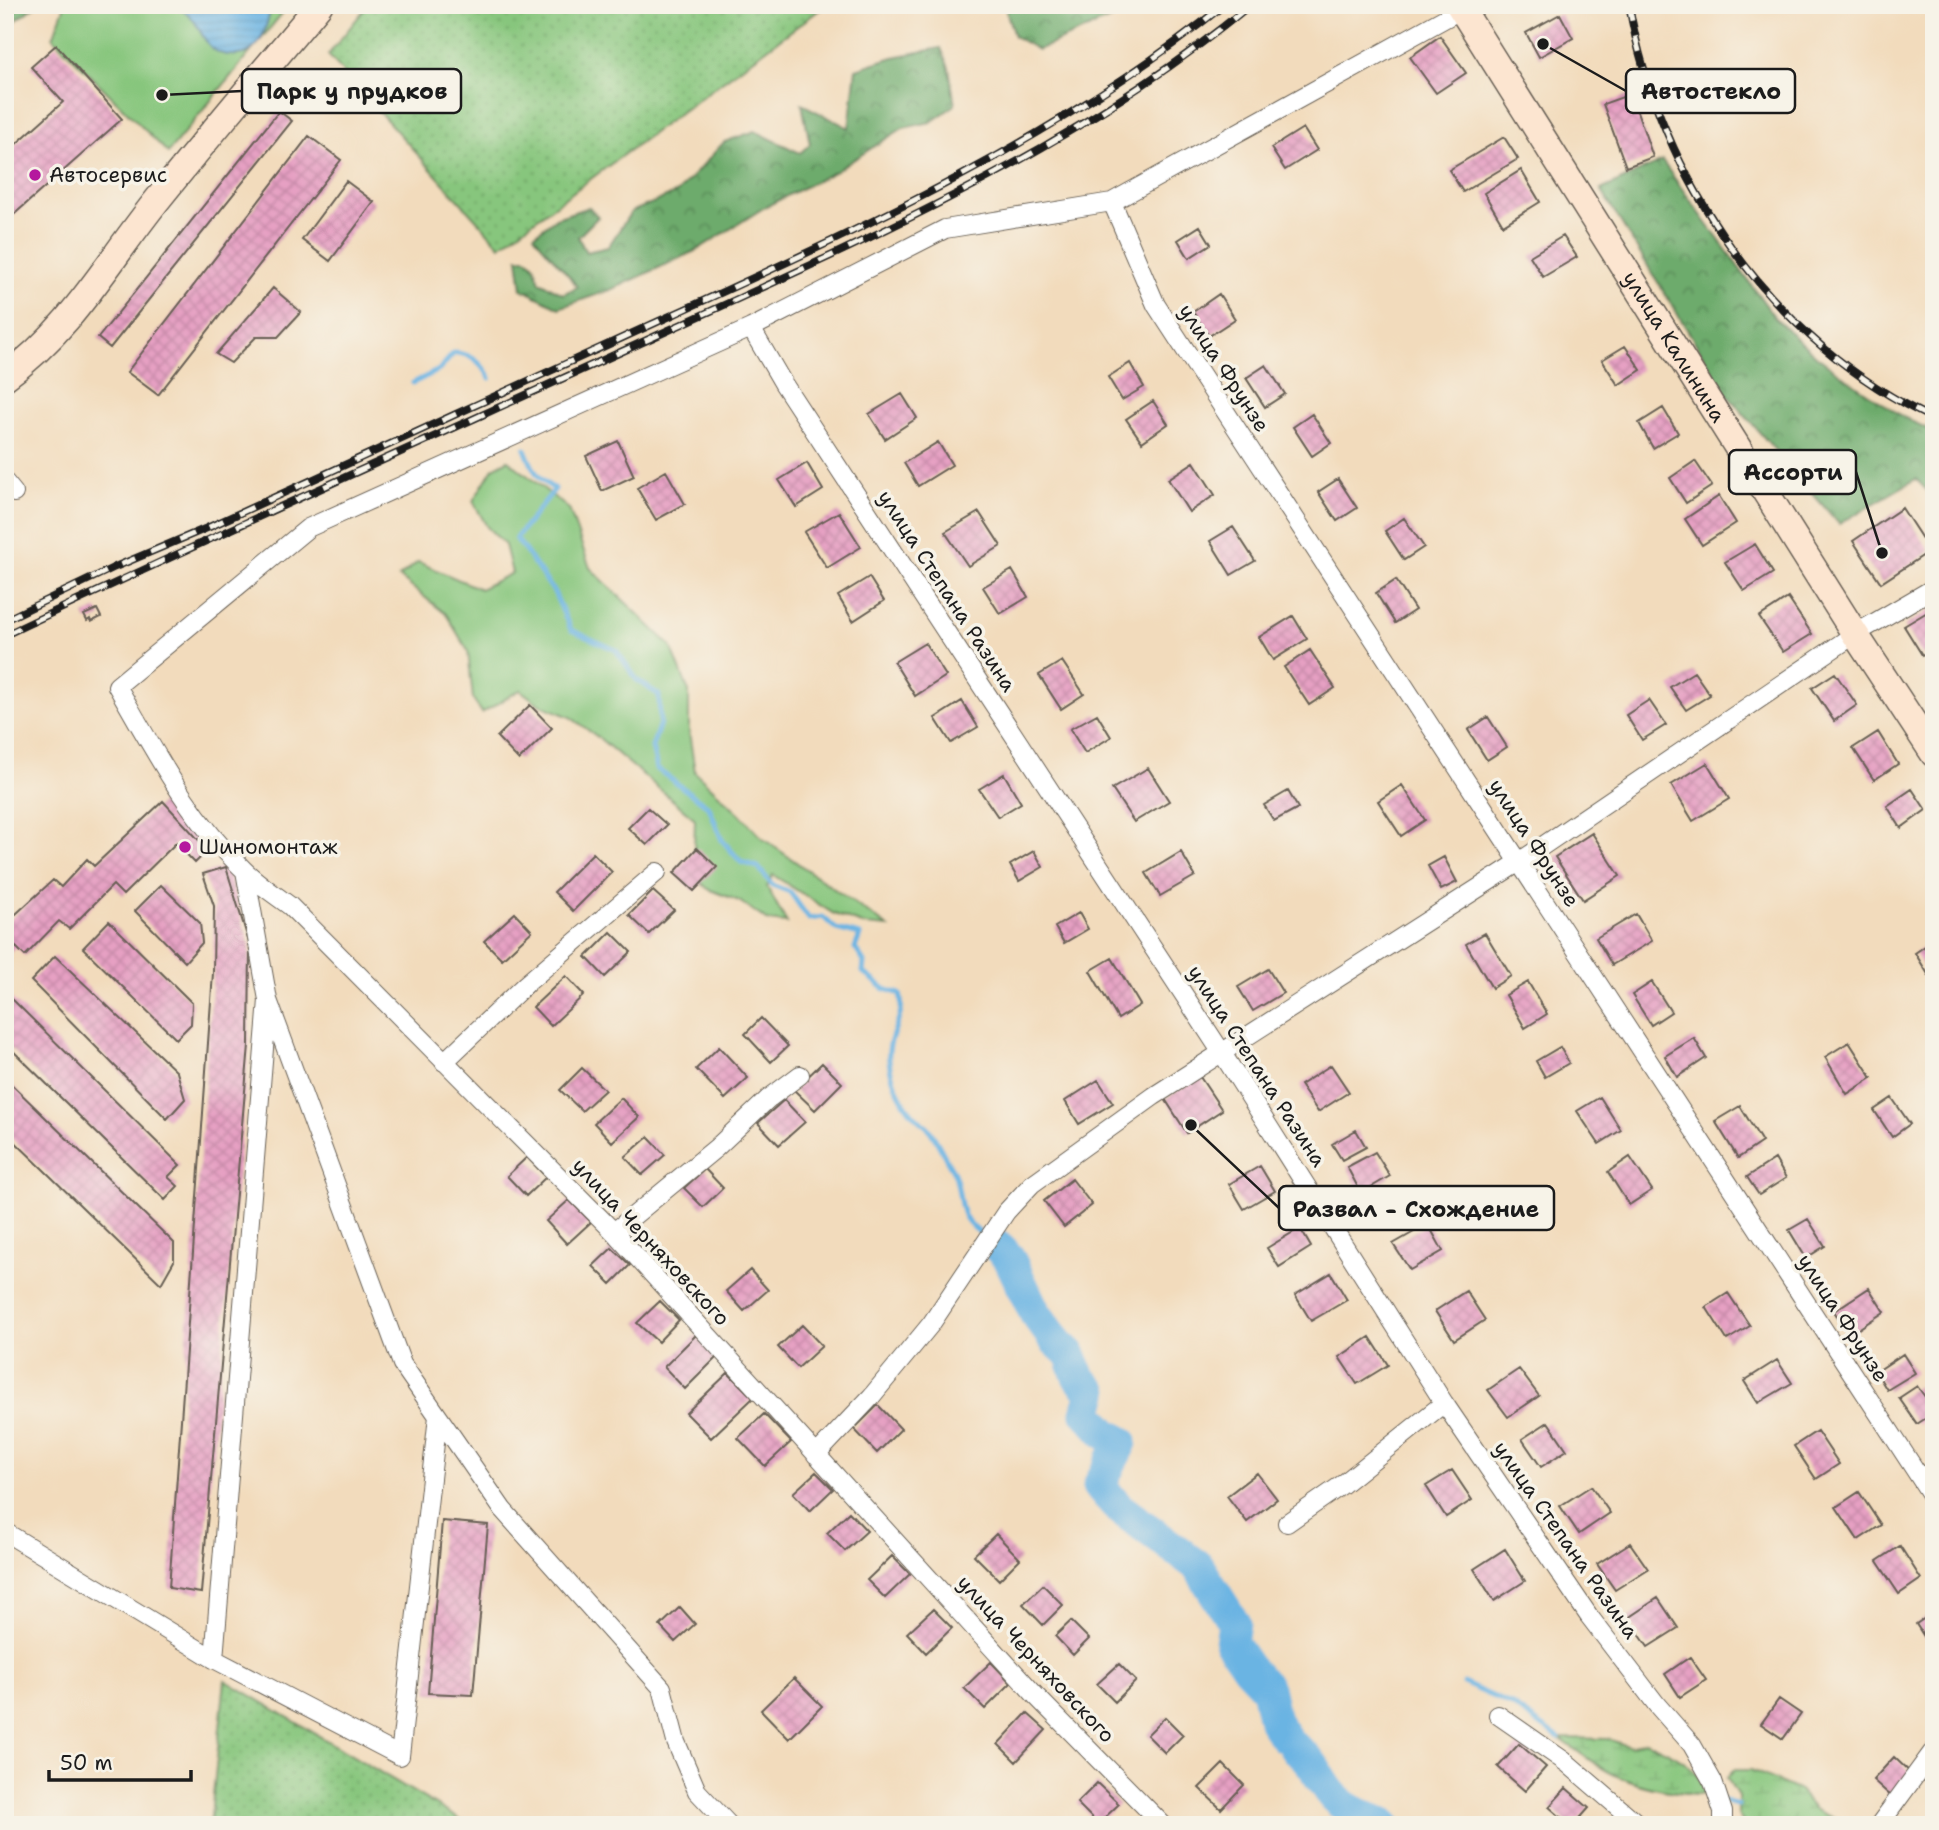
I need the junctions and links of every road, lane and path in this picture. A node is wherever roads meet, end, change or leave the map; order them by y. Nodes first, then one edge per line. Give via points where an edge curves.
1 (319, 5) edge
2 (1463, 7) edge
3 (1112, 202) junction
4 (751, 328) junction
5 (5, 377) edge
6 (1934, 588) edge
7 (1855, 634) junction
8 (1934, 754) edge
9 (1519, 862) junction
10 (245, 871) junction
11 (657, 872) dead end
12 (268, 1000) junction
13 (1222, 1053) junction
14 (444, 1062) junction
15 (800, 1075) dead end
16 (614, 1232) junction
17 (1444, 1404) junction
18 (438, 1416) junction
19 (816, 1455) junction
20 (1934, 1499) edge
21 (1287, 1523) dead end
22 (5, 1532) edge
23 (214, 1659) junction
24 (1498, 1716) dead end
25 (1934, 1750) edge
26 (1723, 1818) edge
27 (729, 1825) edge
28 (1163, 1825) edge
29 (1639, 1825) edge
30 (1879, 1825) edge

1 - 5 street via 157,200 64,324 41,350
2 - 3 street
2 - 7 street, улица Калинина
3 - 4 street via 945,229
3 - 9 street, улица Фрунзе via 1156,304
4 - 10 street, улица Черняховского via 308,528 117,686 172,780
4 - 13 street, улица Степана Разина
6 - 7 street
7 - 8 street, улица Калинина
7 - 9 street
9 - 13 street
9 - 20 street, улица Фрунзе
10 - 12 street
10 - 14 street, улица Черняховского via 290,906
11 - 14 street via 526,984
12 - 18 street via 402,1364
12 - 23 street
13 - 17 street, улица Степана Разина
13 - 19 street via 1032,1184 1006,1212 931,1324
14 - 16 street, улица Черняховского
15 - 16 street
16 - 19 street, улица Черняховского
17 - 21 street
17 - 26 street, улица Степана Разина via 1589,1616 1692,1745 1713,1782
18 - 23 street via 400,1756
18 - 27 street via 503,1510 662,1688 676,1742 697,1791
19 - 28 street, улица Черняховского via 1037,1696
22 - 23 street
24 - 29 street via 1567,1763
25 - 30 street

